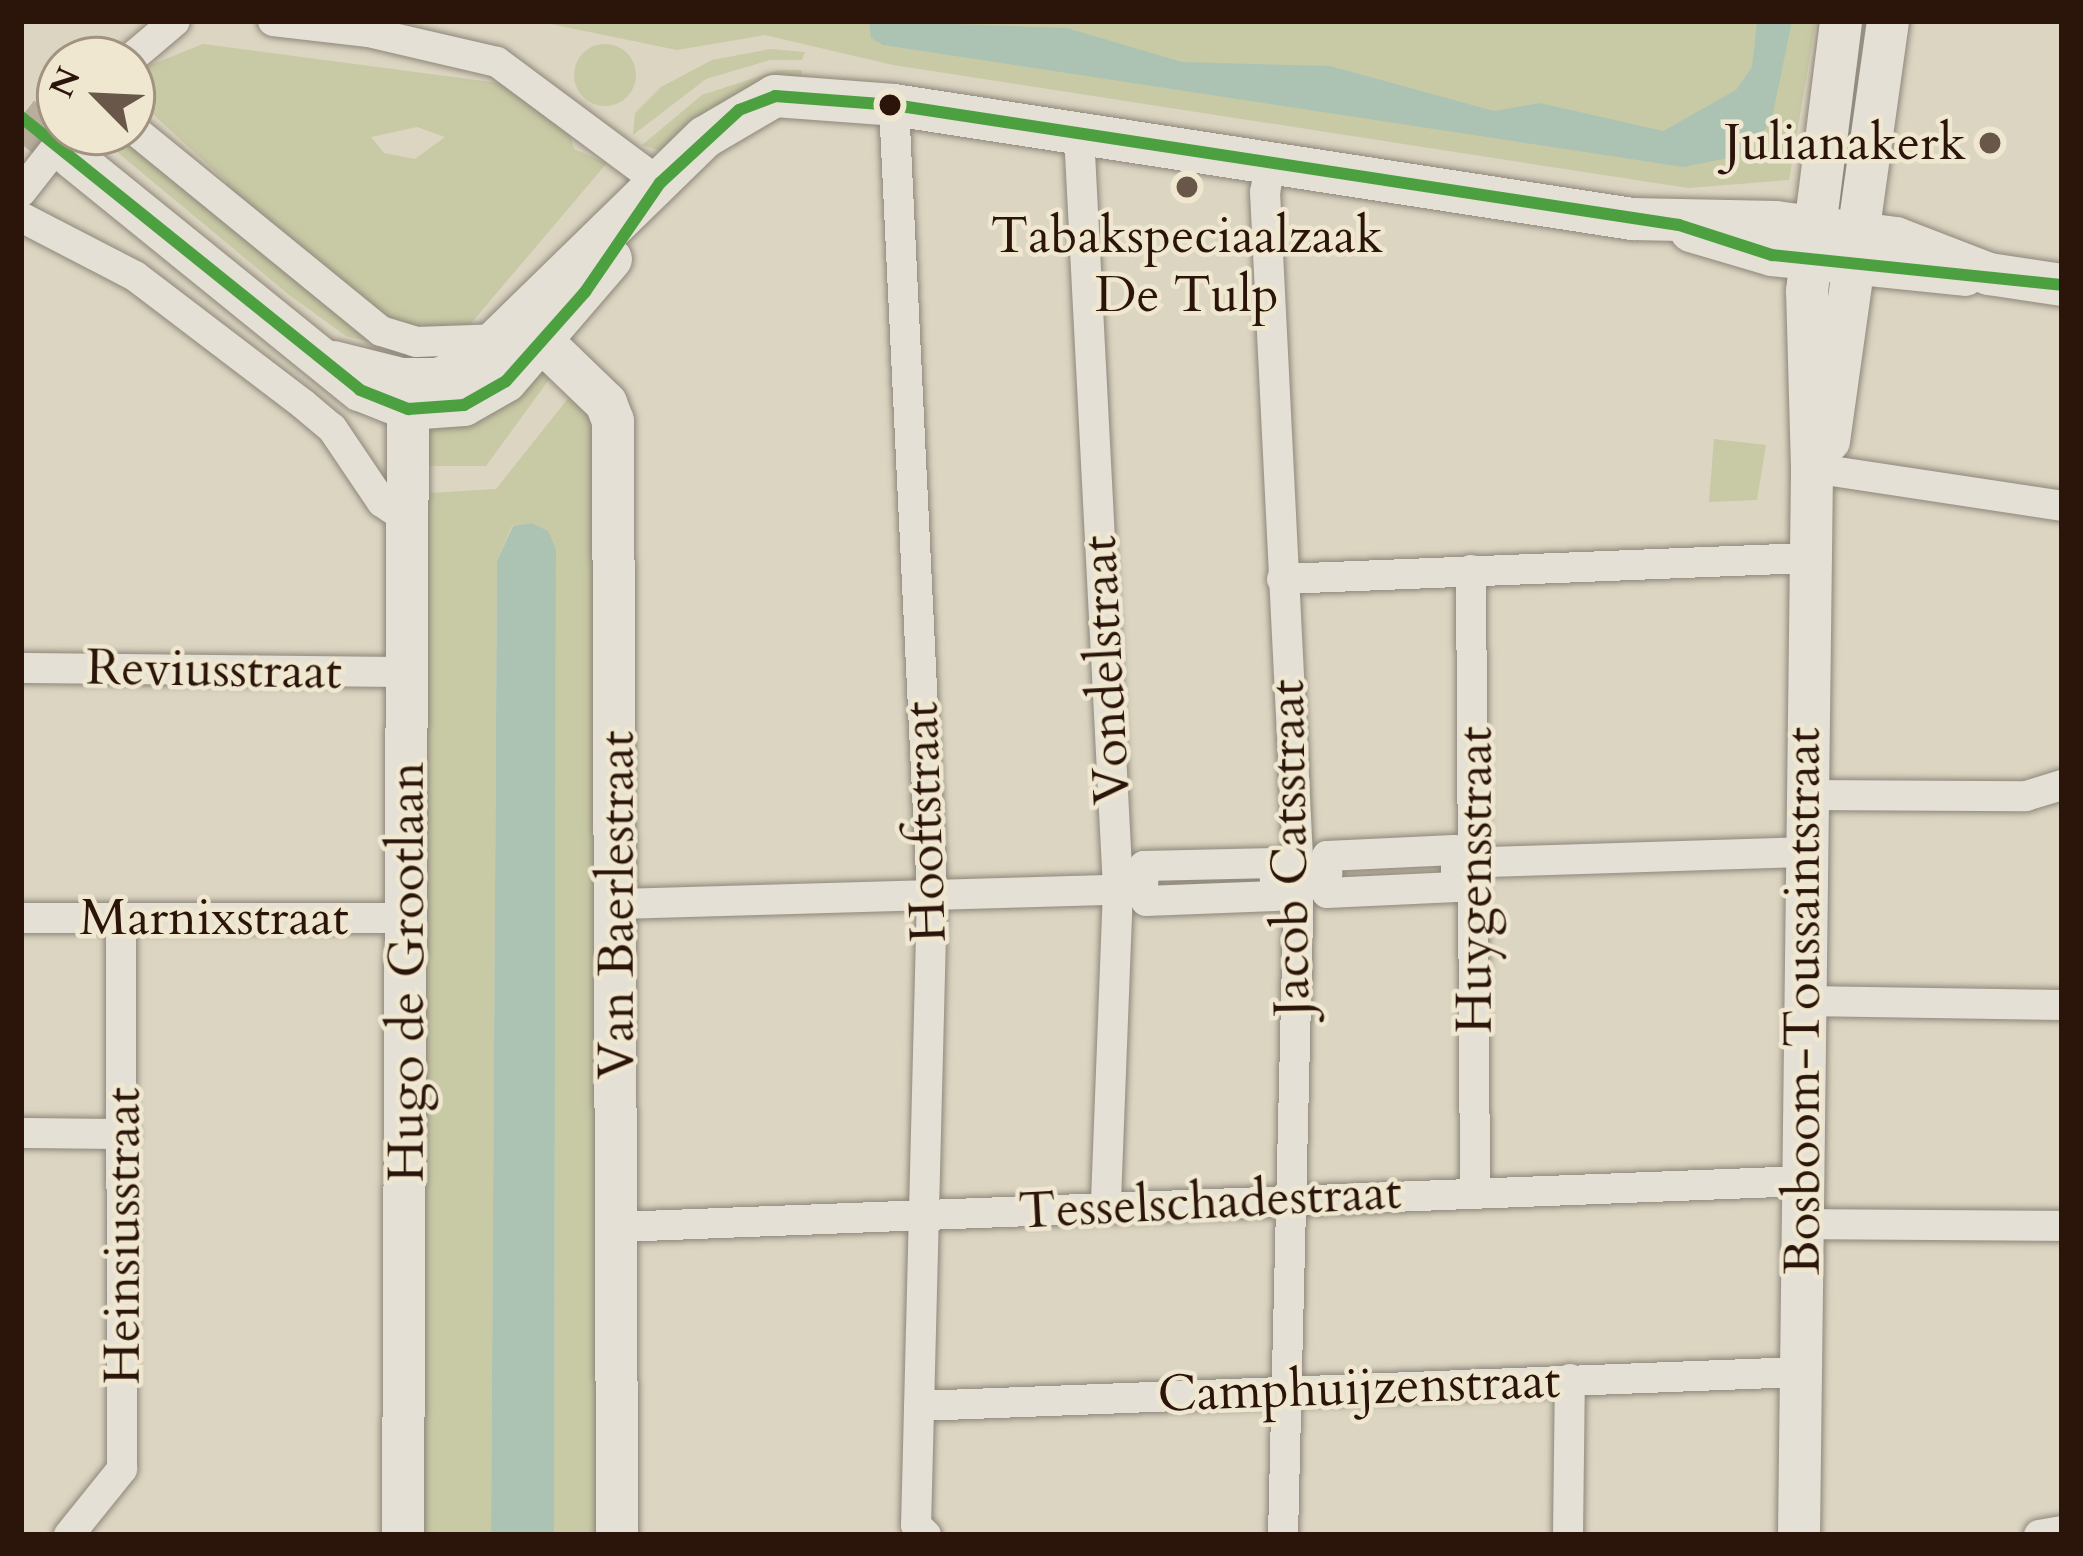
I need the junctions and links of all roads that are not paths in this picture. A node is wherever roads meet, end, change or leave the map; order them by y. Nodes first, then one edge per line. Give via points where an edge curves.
1 (273, 21) edge
2 (1841, 21) edge
3 (1888, 21) edge
4 (894, 105) junction
5 (1079, 134) junction
6 (156, 148) edge
7 (59, 156) edge
8 (84, 156) tunnel mouth
9 (1270, 162) junction
10 (21, 192) edge
11 (650, 195) junction
12 (21, 217) edge
13 (1809, 244) junction
14 (1856, 250) junction
15 (2062, 285) edge
16 (522, 341) junction
17 (333, 362) junction
18 (408, 409) junction
19 (1813, 468) junction
20 (2062, 506) edge
21 (407, 519) junction
22 (1808, 558) junction
23 (1471, 570) junction
24 (1282, 579) junction
25 (21, 668) edge
26 (407, 671) junction
27 (2062, 785) edge
28 (1804, 795) junction
29 (1803, 852) junction
30 (1466, 862) junction
31 (1300, 877) junction
32 (1131, 889) junction
33 (932, 895) junction
34 (620, 904) junction
35 (21, 918) edge
36 (407, 918) junction
37 (121, 919) junction
38 (1803, 1001) junction
39 (2062, 1005) edge
40 (21, 1133) edge
41 (124, 1134) junction
42 (1803, 1181) junction
43 (1475, 1190) junction
44 (1289, 1198) junction
45 (1106, 1207) junction
46 (921, 1214) junction
47 (1803, 1224) junction
48 (2062, 1226) edge
49 (617, 1227) junction
50 (1799, 1372) junction
51 (1570, 1379) junction
52 (1284, 1391) junction
53 (919, 1406) junction
54 (2062, 1531) edge
55 (69, 1535) edge
56 (403, 1535) edge
57 (617, 1535) edge
58 (926, 1535) edge
59 (1283, 1535) edge
60 (1568, 1535) edge
61 (1799, 1535) edge
62 (2039, 1535) edge

1 - 11 street via 368,32 497,62
2 - 13 street, Bosboom-Toussaintstraat
3 - 14 street, Bosboom-Toussaintstraat
4 - 5 street
4 - 11 street via 775,96 739,110
4 - 33 street, Hooftstraat
5 - 9 street
5 - 32 street, Vondelstraat
6 - 16 street via 381,331 416,342
7 - 10 street
8 - 17 street
9 - 13 street via 1679,225 1738,220
9 - 24 street, Jacob Catsstraat
11 - 16 street via 631,233
12 - 21 street via 135,276 332,428 376,495
13 - 14 street
13 - 19 street, Bosboom-Toussaintstraat
14 - 15 street
14 - 19 street, Bosboom-Toussaintstraat via 1828,444
16 - 17 street via 438,379 400,379
16 - 18 street via 484,395 444,410
16 - 34 street, Van Baerlestraat via 606,403 613,421
17 - 18 street via 360,390
18 - 21 street, Hugo de Grootlaan
19 - 20 street
19 - 22 street, Bosboom-Toussaintstraat
21 - 26 street, Hugo de Grootlaan
22 - 23 street
22 - 28 street, Bosboom-Toussaintstraat
23 - 24 street
23 - 30 street, Huygensstraat
24 - 31 street, Jacob Catsstraat
25 - 26 street, Reviusstraat
26 - 36 street, Hugo de Grootlaan
27 - 28 street via 2026,796
28 - 29 street, Bosboom-Toussaintstraat
29 - 30 street
29 - 38 street, Bosboom-Toussaintstraat
30 - 31 street via 1454,850 1328,856
30 - 43 street, Huygensstraat
31 - 32 street via 1274,863 1144,866
31 - 44 street, Jacob Catsstraat
32 - 33 street
32 - 45 street, Vondelstraat
33 - 34 street
33 - 46 street, Hooftstraat
34 - 49 street, Van Baerlestraat
35 - 37 street, Marnixstraat
36 - 37 street, Marnixstraat
36 - 56 street, Hugo de Grootlaan
37 - 41 street, Heinsiusstraat
38 - 39 street
38 - 42 street, Bosboom-Toussaintstraat
40 - 41 street
41 - 55 street, Heinsiusstraat via 122,1469
42 - 43 street, Tesselschadestraat
42 - 47 street, Bosboom-Toussaintstraat
43 - 44 street, Tesselschadestraat
44 - 45 street, Tesselschadestraat
44 - 52 street, Jacob Catsstraat
45 - 46 street, Tesselschadestraat
46 - 49 street, Tesselschadestraat
46 - 53 street, Hooftstraat
47 - 48 street
47 - 50 street, Bosboom-Toussaintstraat
49 - 57 street, Van Baerlestraat
50 - 51 street, Camphuijzenstraat
50 - 61 street, Bosboom-Toussaintstraat
51 - 52 street, Camphuijzenstraat
51 - 60 street
52 - 53 street, Camphuijzenstraat
52 - 59 street, Jacob Catsstraat
53 - 58 street, Hooftstraat via 916,1525
54 - 62 street

